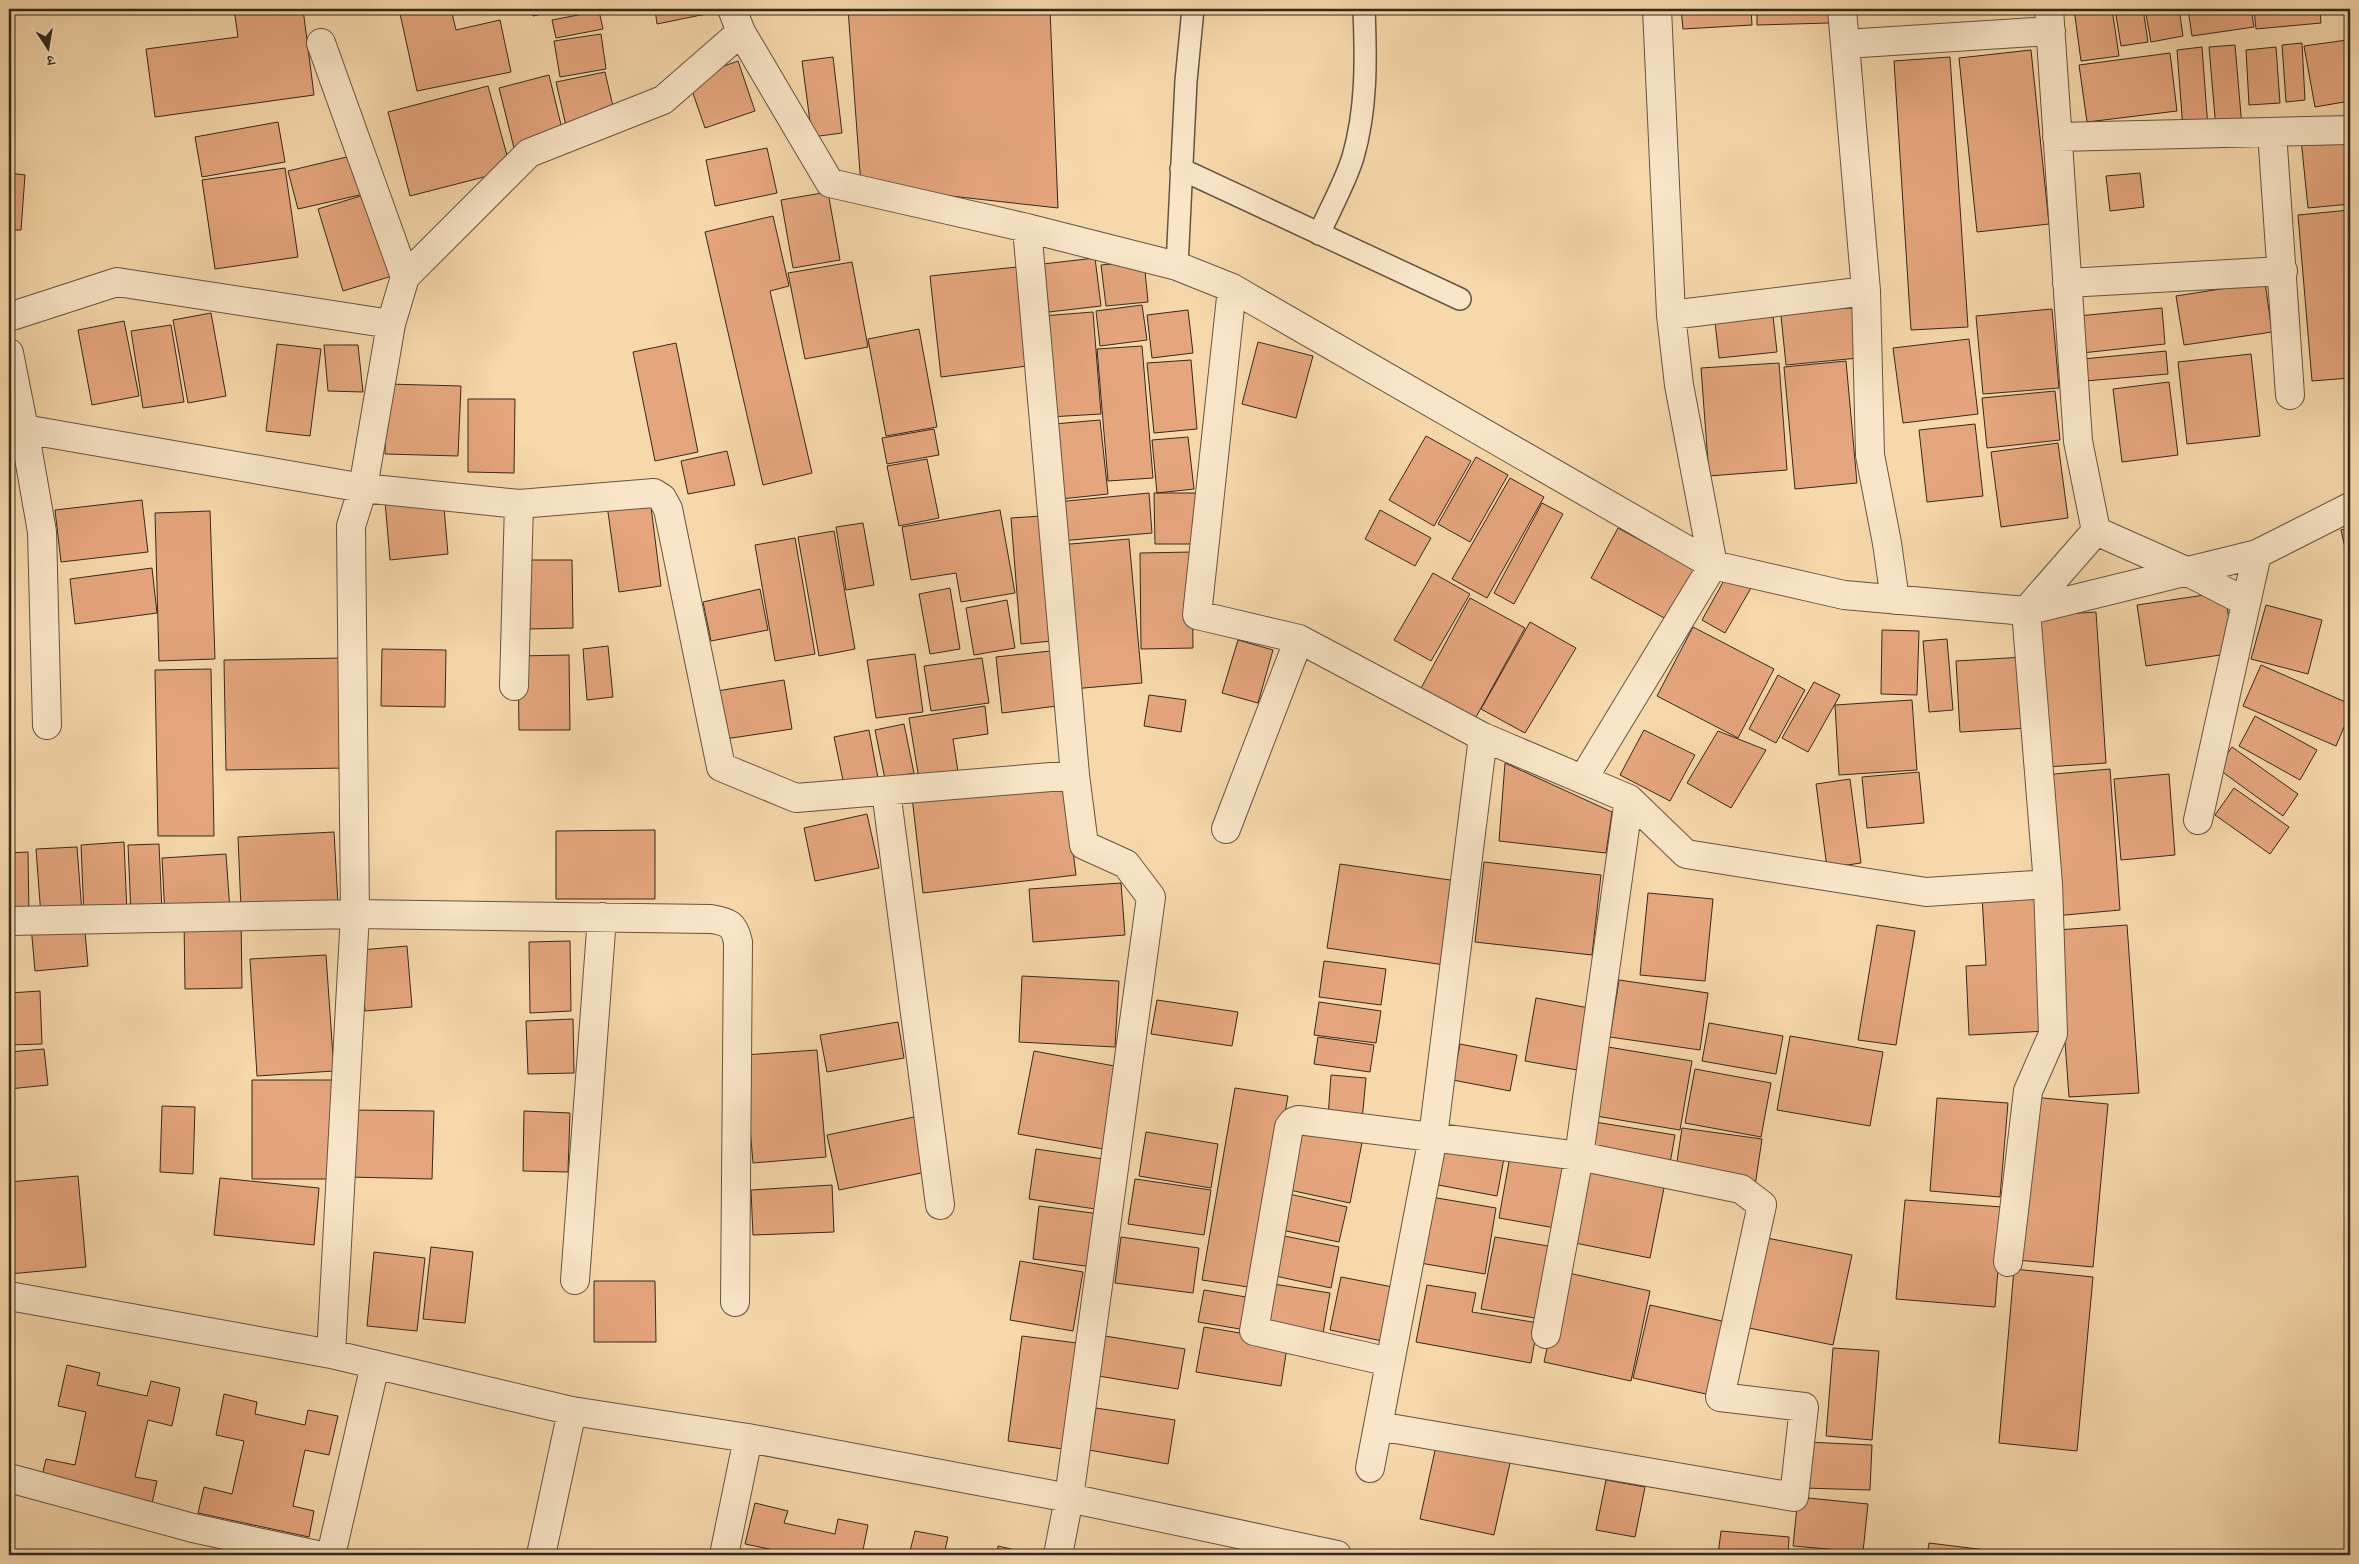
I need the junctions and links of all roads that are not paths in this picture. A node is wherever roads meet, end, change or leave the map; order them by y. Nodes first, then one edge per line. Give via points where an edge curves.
1 (1192, 9) edge
2 (1364, 9) edge
3 (1657, 9) edge
4 (1842, 9) edge
5 (736, 20) edge
6 (2050, 20) edge
7 (321, 43) dead end
8 (1845, 44) junction
9 (2350, 130) edge
10 (2272, 132) junction
11 (2057, 137) junction
12 (1181, 169) junction
13 (1027, 228) junction
14 (1319, 234) junction
15 (1177, 266) junction
16 (2283, 271) junction
17 (406, 277) junction
18 (2067, 283) junction
19 (1232, 288) junction
20 (1866, 291) junction
21 (1460, 299) dead end
22 (1671, 315) junction
23 (9, 317) edge
24 (391, 324) junction
25 (9, 353) edge
26 (2290, 395) dead end
27 (24, 429) junction
28 (363, 488) junction
29 (519, 504) junction
30 (2350, 507) edge
31 (2096, 531) junction
32 (2257, 554) junction
33 (1713, 565) junction
34 (2186, 571) junction
35 (1895, 600) junction
36 (2246, 602) junction
37 (2026, 611) junction
38 (1299, 639) junction
39 (514, 686) dead end
40 (47, 725) dead end
41 (1483, 737) junction
42 (1075, 775) junction
43 (1583, 779) junction
44 (886, 791) junction
45 (1629, 799) junction
46 (2198, 820) dead end
47 (1226, 829) dead end
48 (2048, 884) junction
49 (354, 914) junction
50 (602, 917) junction
51 (9, 921) edge
52 (1433, 1136) junction
53 (1579, 1156) junction
54 (940, 1205) dead end
55 (2008, 1262) dead end
56 (575, 1280) dead end
57 (9, 1296) edge
58 (735, 1302) dead end
59 (1546, 1334) dead end
60 (331, 1354) junction
61 (1390, 1362) junction
62 (375, 1365) junction
63 (572, 1411) junction
64 (1378, 1426) junction
65 (748, 1438) junction
66 (1370, 1468) dead end
67 (9, 1478) edge
68 (1069, 1498) junction
69 (1251, 1546) edge
70 (317, 1555) edge
71 (330, 1555) edge
72 (541, 1555) edge
73 (724, 1555) edge
74 (1058, 1555) edge
75 (1337, 1555) edge

1 - 12 lane
2 - 14 lane via 1366,62 1363,113 1353,158
3 - 22 street
4 - 8 street
5 - 13 street via 830,183
5 - 17 street via 663,100 529,153
6 - 8 street
6 - 11 street
7 - 17 street
8 - 20 street
9 - 10 street
10 - 11 street
10 - 16 street
11 - 18 street
12 - 14 lane
12 - 15 lane
13 - 15 street
13 - 42 street
14 - 21 lane
15 - 19 street
16 - 18 street
16 - 26 street
17 - 24 street
18 - 31 street via 2078,441
19 - 33 street
19 - 38 street via 1197,615
20 - 22 street
20 - 35 street via 1870,455
22 - 33 street via 1679,385
23 - 24 street via 117,282
24 - 28 street
25 - 27 street
27 - 28 street
27 - 40 street via 42,532
28 - 29 street
28 - 49 street via 351,526
29 - 39 street
29 - 44 street via 654,494 662,498 668,509 721,767 796,798
30 - 32 street
31 - 34 street
31 - 37 street
32 - 34 street
32 - 36 street
33 - 35 street via 1844,595
33 - 43 street
34 - 36 street
34 - 37 street
35 - 37 street
36 - 46 street
37 - 48 street
38 - 41 street
38 - 47 street
41 - 43 street
41 - 52 street
42 - 44 street
42 - 68 street via 1084,845 1126,864 1151,897
43 - 45 street
44 - 54 street
45 - 48 street via 1686,854 1926,892
45 - 53 street
48 - 55 street via 2053,1034 2028,1091
49 - 50 street
49 - 51 street
49 - 60 street
50 - 56 street
50 - 58 street via 711,919 726,922 735,930 738,942
52 - 53 street
52 - 61 street
52 - 61 street via 1298,1120 1289,1127 1254,1331
53 - 59 street
53 - 64 street via 1741,1189 1762,1205 1720,1397 1804,1406 1794,1497
57 - 60 street
60 - 62 street
61 - 64 street
62 - 63 street
62 - 71 street
63 - 65 street
63 - 72 street
64 - 66 street
65 - 68 street
65 - 73 street
67 - 70 street via 193,1528
68 - 69 street
68 - 74 street
69 - 75 street

